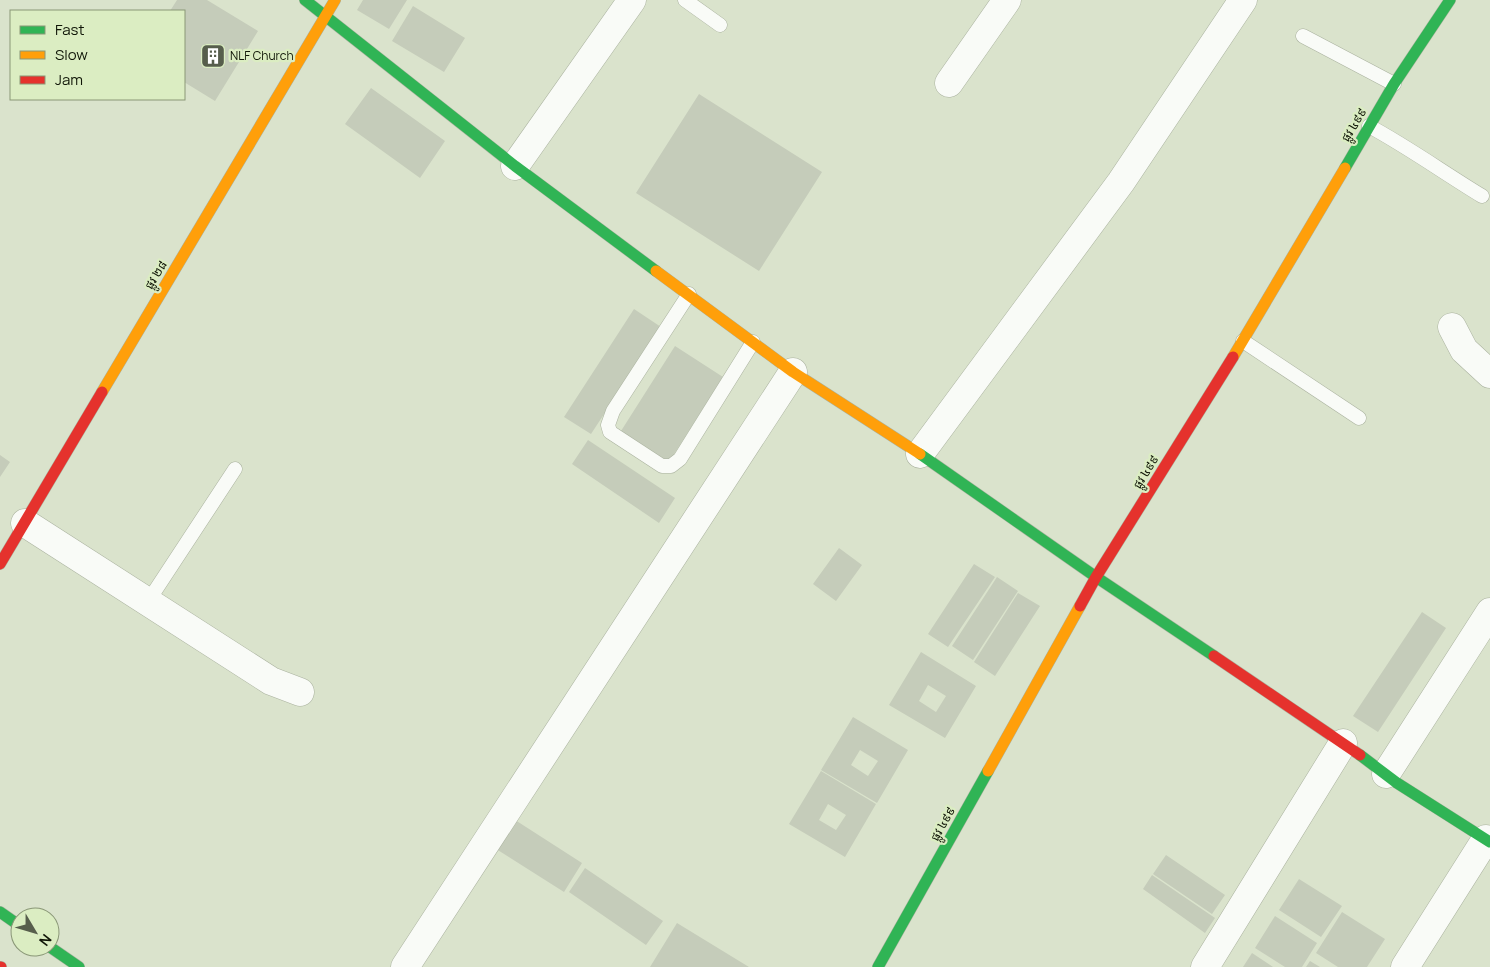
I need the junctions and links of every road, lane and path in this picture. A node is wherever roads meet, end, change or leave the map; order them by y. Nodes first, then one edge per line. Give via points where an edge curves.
1 (306, 0) edge
2 (335, 0) edge
3 (632, 0) edge
4 (685, 0) edge
5 (1007, 0) edge
6 (1243, 0) edge
7 (1450, 0) edge
8 (325, 16) junction
9 (720, 25) dead end
10 (1303, 36) dead end
11 (949, 83) dead end
12 (1394, 84) junction
13 (1369, 126) junction
14 (515, 166) junction
15 (1482, 196) dead end
16 (688, 294) junction
17 (1452, 327) dead end
18 (1243, 341) junction
19 (753, 342) junction
20 (792, 372) junction
21 (1490, 374) edge
22 (1359, 418) dead end
23 (920, 454) junction
24 (235, 469) dead end
25 (25, 523) junction
26 (0, 564) edge
27 (1096, 577) junction
28 (147, 603) junction
29 (1490, 612) edge
30 (300, 692) dead end
31 (1343, 743) junction
32 (1386, 774) junction
33 (1488, 840) edge
34 (60, 954) edge
35 (79, 967) edge
36 (405, 967) edge
37 (878, 967) edge
38 (1205, 967) edge
39 (1405, 967) edge

1 - 8 street
2 - 8 street, ផ្លូវ ២៨
3 - 14 street
4 - 9 lane
5 - 11 street
6 - 23 street via 1121,182
7 - 12 street, ផ្លូវ ៤៩៩
8 - 14 street
8 - 25 street, ផ្លូវ ២៨
10 - 12 lane
12 - 13 street, ផ្លូវ ៤៩៩
13 - 15 lane
13 - 18 street, ផ្លូវ ៤៩៩
14 - 16 street
16 - 19 street
16 - 19 lane via 613,411 608,425 610,432 662,466 671,466 680,459
17 - 21 street via 1464,350
18 - 22 lane
18 - 27 street, ផ្លូវ ៤៩៩
19 - 20 street
20 - 23 street
20 - 36 street
23 - 27 street
24 - 28 lane
25 - 26 street, ផ្លូវ ២៨
25 - 28 street
27 - 31 street
27 - 37 street, ផ្លូវ ៤៩៩
28 - 30 street via 271,681
29 - 32 street
31 - 32 street
31 - 38 street
32 - 33 street
33 - 39 street
34 - 35 street

